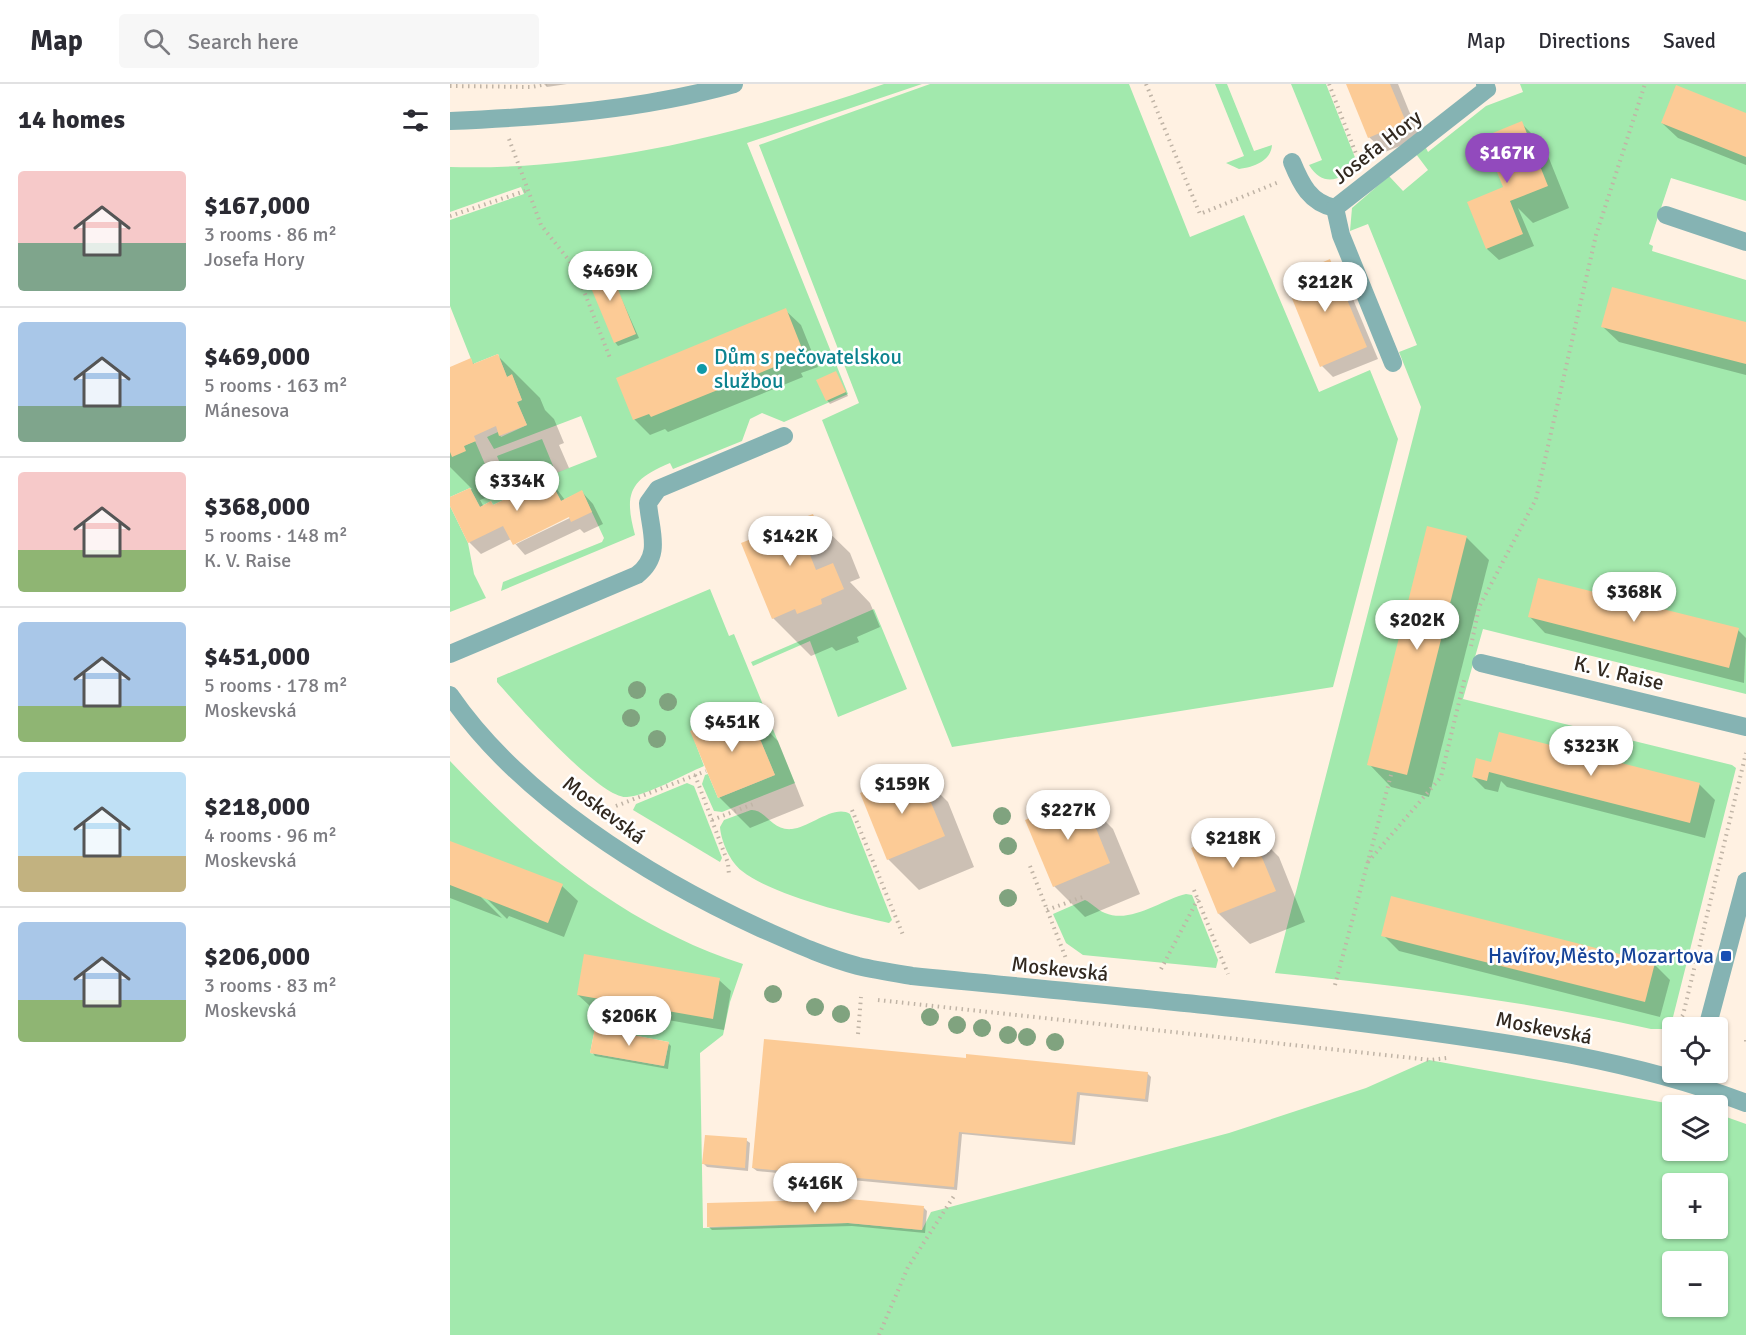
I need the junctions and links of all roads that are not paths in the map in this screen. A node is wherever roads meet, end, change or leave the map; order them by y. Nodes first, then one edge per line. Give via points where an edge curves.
1 (734, 84) edge
2 (1485, 84) edge
3 (450, 121) edge
4 (1292, 162) dead end
5 (1335, 208) junction
6 (1666, 215) dead end
7 (1746, 242) edge
8 (1393, 363) dead end
9 (783, 436) dead end
10 (450, 654) edge
11 (1476, 658) road end
12 (450, 695) edge
13 (1746, 726) edge
14 (1746, 881) edge
15 (1710, 1017) edge
16 (1662, 1071) edge
17 (1706, 1083) edge
18 (1746, 1103) edge

1 - 3 street via 602,110
2 - 5 street, Josefa Hory via 1487,89
4 - 5 street via 1304,189
5 - 8 street, Josefa Hory via 1341,235
6 - 7 street
9 - 10 street via 658,489 648,503 655,546 651,559 637,575
11 - 13 street, K. V. Raise
12 - 16 street, Moskevská via 493,747 536,787 654,875 795,943 857,966 912,976 1332,1019 1511,1043
14 - 15 street
17 - 18 street, Moskevská

